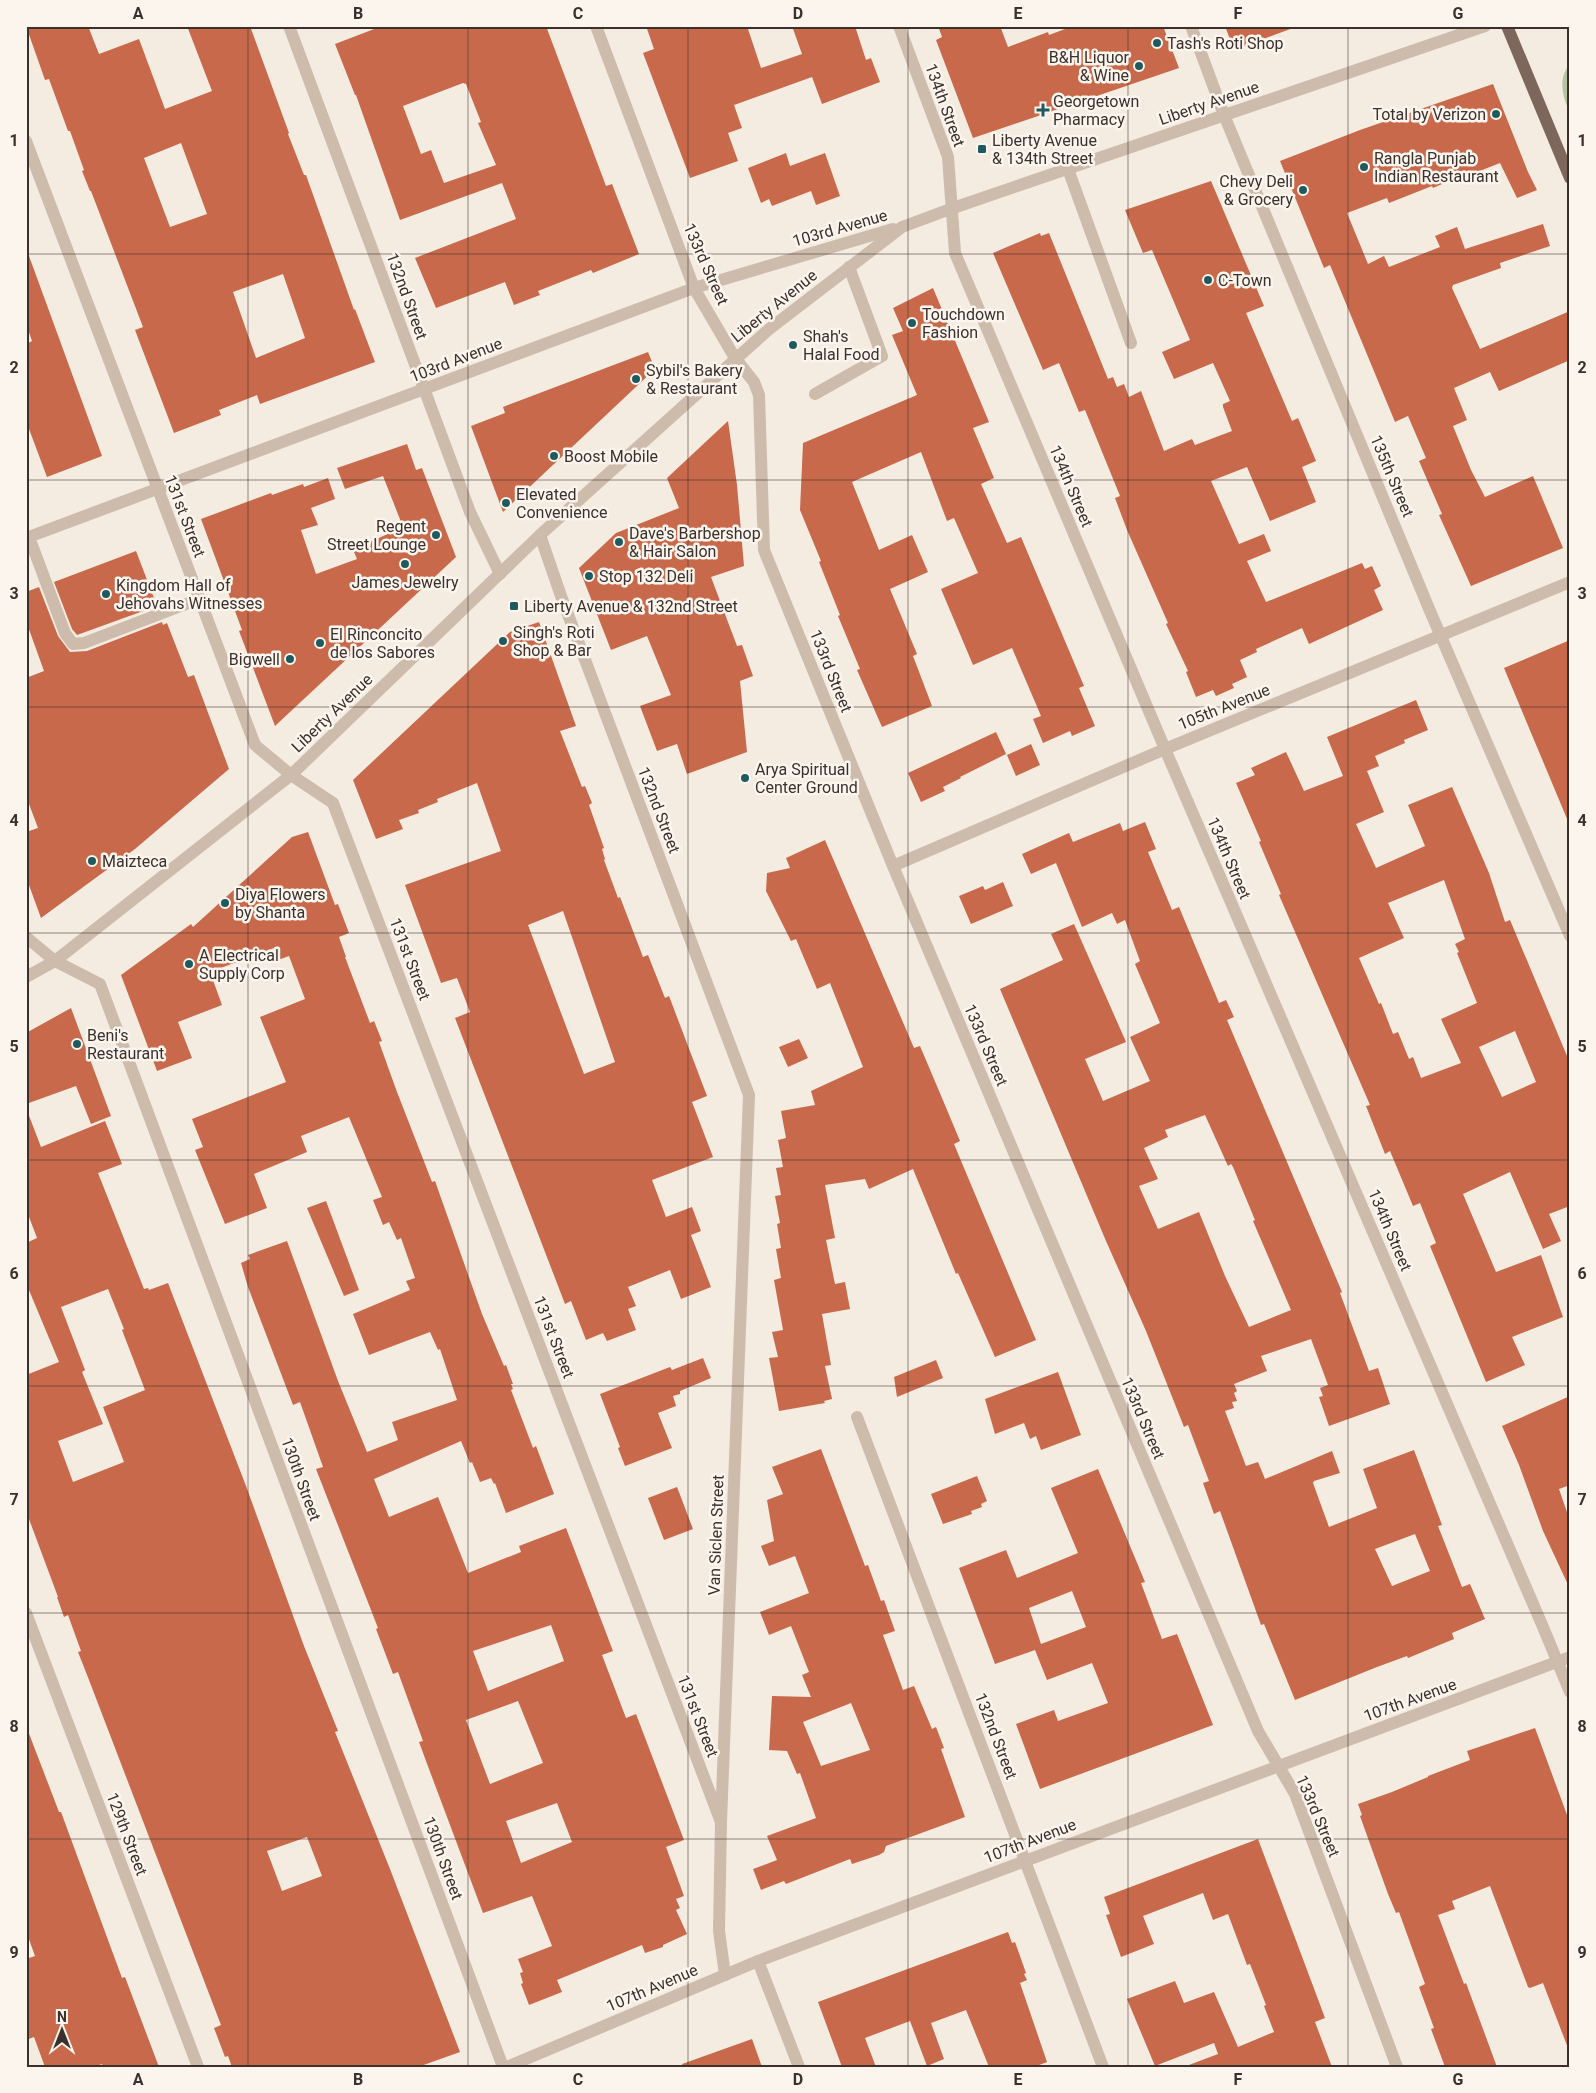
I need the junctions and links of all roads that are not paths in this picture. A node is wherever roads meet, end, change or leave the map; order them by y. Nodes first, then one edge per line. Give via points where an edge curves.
1 (289, 26) edge
2 (596, 26) edge
3 (899, 26) edge
4 (1191, 26) edge
5 (1485, 26) edge
6 (1507, 26) edge
7 (1224, 115) junction
8 (26, 141) edge
9 (1068, 169) junction
10 (1570, 178) edge
11 (953, 208) junction
12 (902, 227) junction
13 (849, 267) junction
14 (694, 288) junction
15 (1131, 343) dead end
16 (735, 358) junction
17 (424, 389) junction
18 (815, 394) dead end
19 (156, 489) junction
20 (540, 535) junction
21 (27, 537) edge
22 (500, 574) junction
23 (1570, 582) edge
24 (199, 599) junction
25 (1440, 635) junction
26 (1164, 749) junction
27 (291, 775) junction
28 (893, 866) junction
29 (1570, 936) edge
30 (26, 937) edge
31 (55, 961) junction
32 (26, 976) edge
33 (749, 1095) joint
34 (856, 1417) dead end
35 (26, 1613) edge
36 (1564, 1659) edge
37 (1570, 1692) edge
38 (1279, 1766) junction
39 (721, 1822) junction
40 (1026, 1861) junction
41 (758, 1961) junction
42 (725, 1975) junction
43 (198, 2067) edge
44 (505, 2067) edge
45 (799, 2067) edge
46 (1103, 2067) edge
47 (1397, 2067) edge

1 - 17 street, 132nd Street
2 - 14 street, 133rd Street
3 - 11 street, 134th Street via 948,157
4 - 7 street, 135th Street
5 - 7 street, Liberty Avenue
6 - 10 main road
7 - 9 street, Liberty Avenue
7 - 25 street, 135th Street
8 - 19 street, 131st Street
9 - 11 street, Liberty Avenue
9 - 15 street
11 - 12 street, Liberty Avenue
11 - 26 street, 134th Street via 955,253
12 - 13 street, Liberty Avenue
12 - 14 street, 103rd Avenue
13 - 16 street, Liberty Avenue
13 - 18 street via 882,356
14 - 16 street, 133rd Street
14 - 17 street, 103rd Avenue
16 - 20 street, Liberty Avenue
16 - 28 street, 133rd Street via 754,382 759,395 764,550
17 - 19 street, 103rd Avenue
17 - 22 street, 132nd Street via 470,512
19 - 21 street, 103rd Avenue
19 - 24 street, 131st Street
20 - 22 street, Liberty Avenue
20 - 33 street, 132nd Street
21 - 24 street via 65,634 73,644 84,643
22 - 27 street, Liberty Avenue
23 - 25 street, 105th Avenue
24 - 27 street, 131st Street via 255,745
25 - 26 street, 105th Avenue
25 - 29 street, 135th Street
26 - 28 street, 105th Avenue
26 - 36 street, 134th Street
27 - 31 street, Liberty Avenue
27 - 39 street, 131st Street via 334,803
28 - 38 street, 133rd Street via 1254,1722
30 - 31 street, 130th Street
31 - 32 street, Liberty Avenue
31 - 44 street, 130th Street via 100,984
33 - 39 street, Van Siclen Street
34 - 40 street, 132nd Street
35 - 43 street, 129th Street
36 - 37 street, 134th Street
36 - 38 street, 107th Avenue
38 - 40 street, 107th Avenue
38 - 47 street, 133rd Street via 1295,1794
39 - 42 street, Van Siclen Street via 719,1931
40 - 41 street, 107th Avenue
40 - 46 street, 132nd Street
41 - 42 street, 107th Avenue
41 - 45 street
42 - 44 street, 107th Avenue

